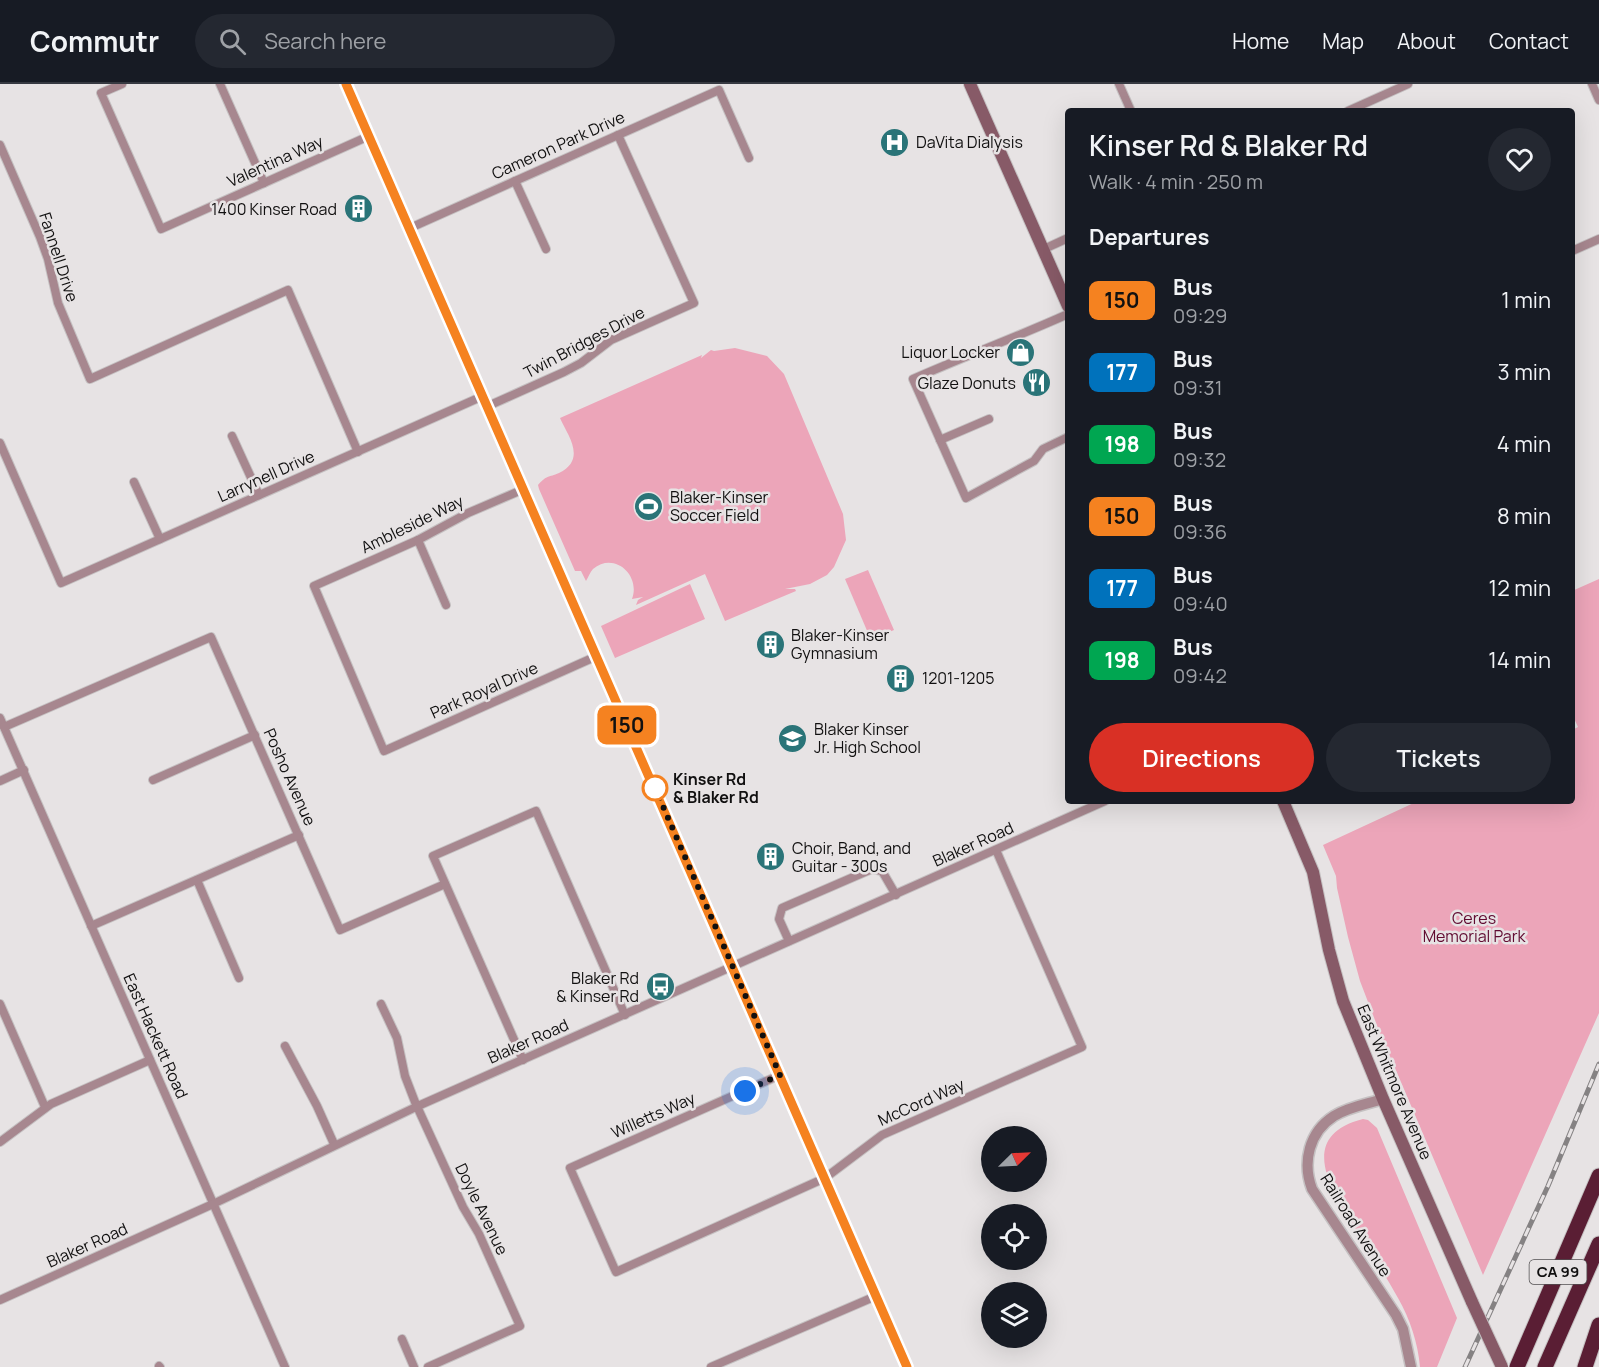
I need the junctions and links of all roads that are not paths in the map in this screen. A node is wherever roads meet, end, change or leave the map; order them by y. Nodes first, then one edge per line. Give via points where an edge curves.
1 (122, 84) edge
2 (220, 84) edge
3 (346, 84) edge
4 (970, 84) edge
5 (1119, 84) edge
6 (1408, 84) edge
7 (1592, 84) edge
8 (1599, 100) edge
9 (1130, 108) edge
10 (1355, 108) edge
11 (618, 135) junction
12 (369, 136) junction
13 (0, 145) edge
14 (749, 158) dead end
15 (515, 181) junction
16 (264, 183) junction
17 (410, 228) junction
18 (1065, 239) edge
19 (1599, 239) edge
20 (546, 249) dead end
21 (1044, 249) junction
22 (1575, 250) edge
23 (1065, 299) edge
24 (1065, 315) edge
25 (483, 396) junction
26 (488, 406) junction
27 (989, 419) dead end
28 (232, 436) dead end
29 (1065, 438) edge
30 (940, 440) junction
31 (0, 443) edge
32 (358, 452) junction
33 (135, 482) dead end
34 (524, 489) junction
35 (259, 495) junction
36 (160, 539) junction
37 (418, 540) junction
38 (446, 605) dead end
39 (597, 656) junction
40 (0, 718) edge
41 (4, 727) junction
42 (255, 735) junction
43 (384, 750) joint
44 (24, 771) junction
45 (153, 780) dead end
46 (0, 781) edge
47 (1098, 804) edge
48 (1284, 804) edge
49 (298, 835) junction
50 (996, 850) junction
51 (197, 880) junction
52 (445, 885) junction
53 (896, 895) junction
54 (92, 926) junction
55 (789, 941) junction
56 (733, 966) junction
57 (239, 978) dead end
58 (0, 1004) edge
59 (381, 1004) dead end
60 (625, 1015) junction
61 (285, 1046) dead end
62 (150, 1060) junction
63 (523, 1060) junction
64 (780, 1075) junction
65 (1383, 1099) junction
66 (418, 1106) junction
67 (45, 1107) junction
68 (0, 1142) edge
69 (334, 1144) junction
70 (1599, 1176) edge
71 (825, 1178) junction
72 (213, 1204) junction
73 (1599, 1244) edge
74 (616, 1272) joint
75 (876, 1296) junction
76 (0, 1300) edge
77 (1599, 1325) edge
78 (402, 1339) dead end
79 (285, 1367) edge
80 (414, 1367) edge
81 (428, 1367) edge
82 (711, 1367) edge
83 (907, 1367) edge
84 (1411, 1367) edge
85 (1502, 1367) edge
86 (1517, 1367) edge
87 (1545, 1367) edge
88 (1585, 1367) edge

1 - 16 street, Valentina Way via 101,93 161,229
2 - 16 street
3 - 12 street
4 - 21 main road
5 - 9 street
6 - 10 street
7 - 8 street
11 - 14 street, Cameron Park Drive via 719,90
11 - 15 street, Cameron Park Drive
11 - 26 street, Twin Bridges Drive via 694,303 611,340 564,372
12 - 16 street, Valentina Way
12 - 17 street
13 - 32 street, Fannell Drive via 40,237 58,303 90,379 288,290
15 - 17 street, Cameron Park Drive
15 - 20 street
17 - 25 street
18 - 21 street
19 - 22 street
21 - 23 main road
24 - 30 street via 914,379
25 - 26 street
25 - 32 street, Larrynell Drive
26 - 34 street
27 - 30 street
28 - 35 street
29 - 30 street via 1043,449 1034,461 966,498
31 - 36 street, Larrynell Drive via 61,582
32 - 35 street, Larrynell Drive
33 - 36 street
34 - 37 street, Ambleside Way
34 - 39 street
35 - 36 street, Larrynell Drive
37 - 38 street
37 - 43 street, Ambleside Way via 314,586
39 - 43 street, Park Royal Drive
39 - 56 street
40 - 41 street, East Hackett Road
41 - 42 street, Posho Avenue via 211,637
41 - 44 street, East Hackett Road
42 - 45 street
42 - 49 street, Posho Avenue
44 - 46 street
44 - 54 street, East Hackett Road
47 - 50 street, Blaker Road
48 - 65 main road, East Whitmore Avenue via 1313,872 1343,1001
49 - 51 street
49 - 52 street, Posho Avenue via 340,930
50 - 53 street, Blaker Road
50 - 71 street, McCord Way via 1082,1047 882,1135
51 - 54 street
51 - 57 street
52 - 60 street via 433,856 536,811
52 - 63 street
53 - 55 street, Blaker Road
53 - 55 street via 882,872 872,869 782,908 779,919
54 - 62 street, East Hackett Road
55 - 56 street, Blaker Road
56 - 60 street, Blaker Road
56 - 64 street
58 - 67 street
59 - 66 street, Doyle Avenue via 397,1038 408,1085
60 - 63 street, Blaker Road
61 - 69 street
62 - 67 street
62 - 72 street, East Hackett Road
63 - 66 street, Blaker Road
64 - 71 street
64 - 74 street, Willetts Way via 570,1168
65 - 84 street, Railroad Avenue via 1335,1115 1324,1124 1309,1148 1308,1172 1312,1189 1403,1329
65 - 85 main road, East Whitmore Avenue, bridge
66 - 69 street, Blaker Road
66 - 81 street, Doyle Avenue via 520,1326
67 - 68 street
69 - 72 street, Blaker Road
70 - 86 highway, CA 99
71 - 74 street, McCord Way
71 - 75 street
72 - 76 street, Blaker Road
72 - 79 street, East Hackett Road
73 - 87 highway, CA 99
75 - 82 street
75 - 83 street
77 - 88 highway
78 - 80 street

